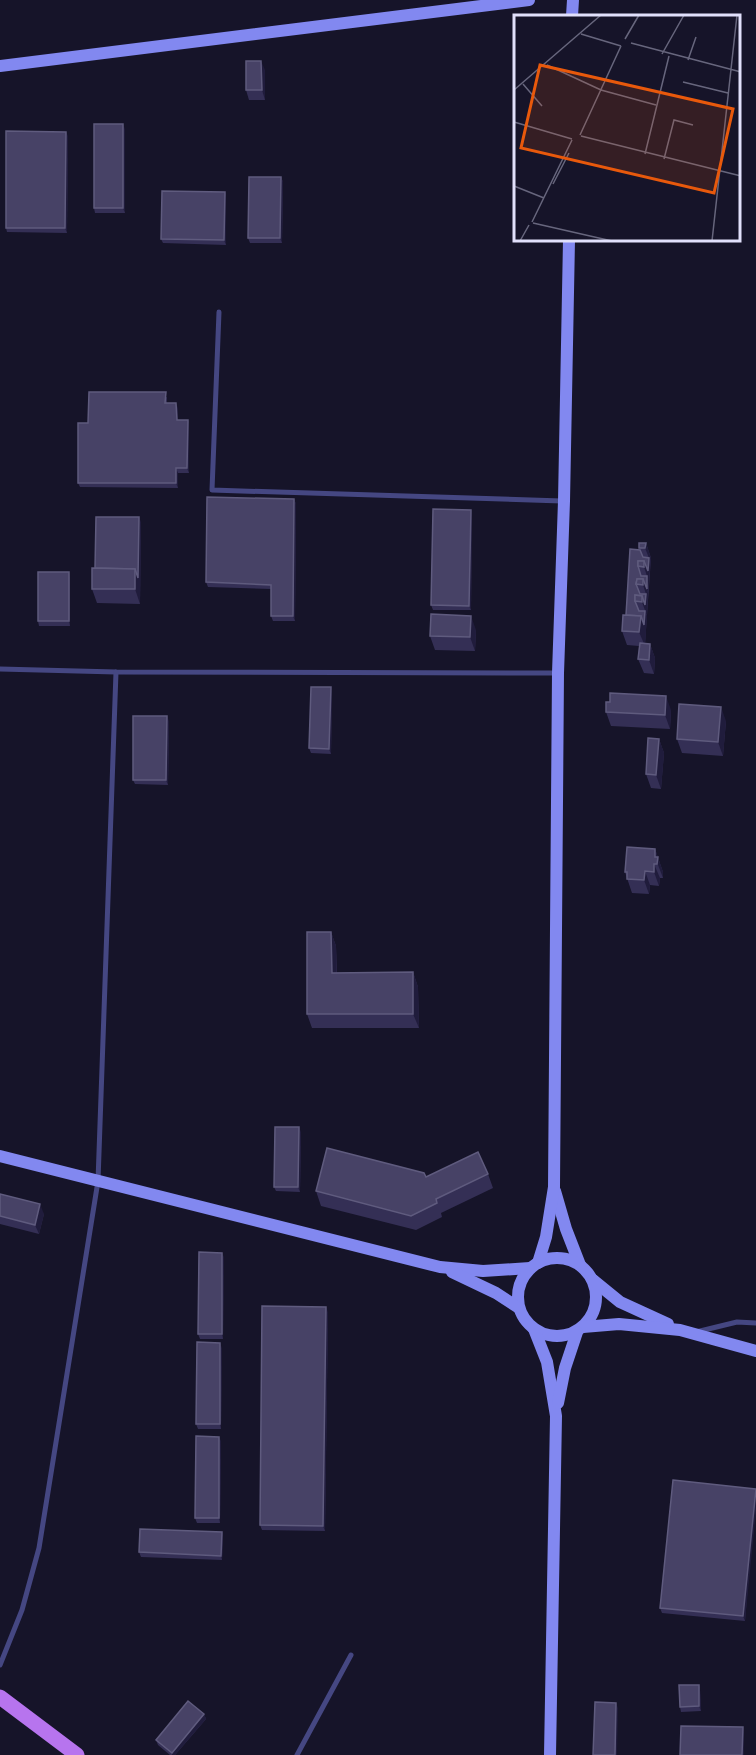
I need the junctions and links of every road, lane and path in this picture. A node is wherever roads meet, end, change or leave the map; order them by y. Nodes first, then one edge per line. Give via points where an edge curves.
1 (529, 0) edge
2 (0, 66) edge
3 (569, 242) edge
4 (219, 312) dead end
5 (564, 501) junction
6 (0, 669) edge
7 (116, 672) junction
8 (558, 674) junction
9 (0, 1156) edge
10 (98, 1181) junction
11 (554, 1187) junction
12 (534, 1265) junction
13 (580, 1265) junction
14 (440, 1267) junction
15 (591, 1278) junction
16 (519, 1308) junction
17 (756, 1323) edge
18 (534, 1329) junction
19 (580, 1329) junction
20 (686, 1332) junction
21 (756, 1351) edge
22 (556, 1416) junction
23 (351, 1654) dead end
24 (0, 1665) edge
25 (0, 1697) edge
26 (77, 1755) edge
27 (297, 1755) edge
28 (550, 1755) edge

1 - 2 street
3 - 5 street
4 - 5 lane via 212,490
5 - 8 street
6 - 7 lane
7 - 8 lane
7 - 10 lane
8 - 11 street
9 - 10 street
10 - 14 street
10 - 24 lane via 39,1548 26,1600
11 - 12 street via 546,1237
11 - 13 street
12 - 13 street via 563,1258
12 - 14 street via 483,1271
12 - 16 street via 518,1291
13 - 15 street
14 - 16 street via 484,1286
15 - 19 street via 595,1304 589,1320
15 - 20 street via 620,1302
16 - 18 street
17 - 20 lane via 727,1323
18 - 19 street via 559,1337
18 - 22 street via 547,1362
19 - 20 street via 619,1324
19 - 22 street via 565,1368
20 - 21 street
22 - 28 street
23 - 27 lane
25 - 26 main road

